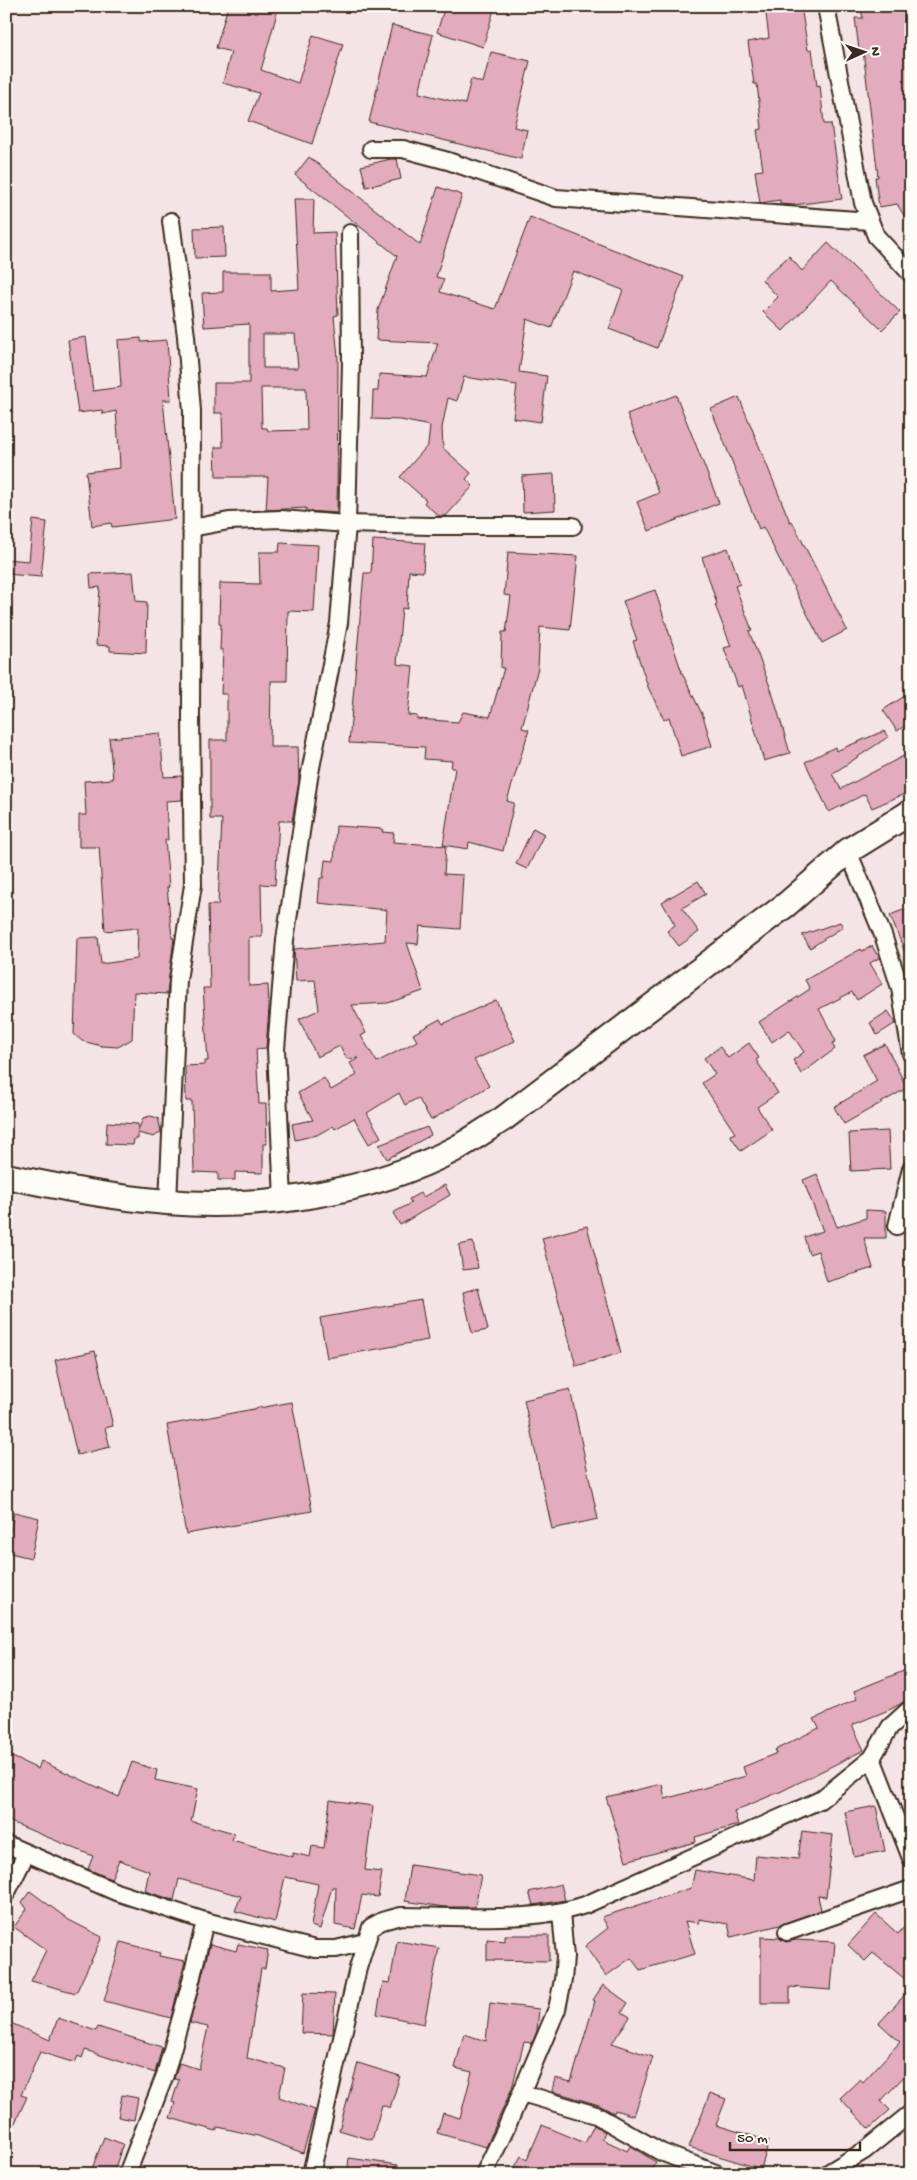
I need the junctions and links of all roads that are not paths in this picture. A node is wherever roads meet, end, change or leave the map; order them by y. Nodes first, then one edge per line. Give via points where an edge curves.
1 (826, 6) edge
2 (371, 149) dead end
3 (171, 221) dead end
4 (870, 221) junction
5 (350, 233) dead end
6 (911, 274) edge
7 (347, 524) junction
8 (573, 526) dead end
9 (191, 528) junction
10 (911, 812) edge
11 (848, 851) junction
12 (911, 1054) edge
13 (911, 1168) edge
14 (6, 1176) edge
15 (283, 1199) junction
16 (168, 1202) junction
17 (897, 1226) dead end
18 (911, 1708) edge
19 (872, 1758) junction
20 (6, 1844) edge
21 (26, 1854) junction
22 (911, 1858) edge
23 (911, 1889) edge
24 (6, 1894) edge
25 (562, 1913) junction
26 (205, 1921) junction
27 (787, 1932) dead end
28 (365, 1942) junction
29 (522, 2093) junction
30 (911, 2113) edge
31 (127, 2174) edge
32 (311, 2174) edge
33 (484, 2174) edge
34 (718, 2174) edge
35 (826, 2174) edge

1 - 4 street via 863,204
2 - 4 street via 403,149 556,198
3 - 9 street via 192,411
4 - 6 street via 876,236
5 - 7 street via 352,362
7 - 8 street
7 - 9 street via 281,519 229,521
7 - 15 street via 339,623 309,778 285,940 276,1049
9 - 16 street via 193,886 178,980
10 - 11 main road
11 - 12 street via 883,935 900,988
11 - 15 main road via 763,922 503,1119 455,1149 400,1173 335,1192
13 - 17 street
14 - 16 main road
15 - 16 main road
18 - 19 street via 890,1727
19 - 22 street
19 - 25 street via 820,1800 612,1894
20 - 21 street
21 - 24 street
21 - 26 street via 116,1892
23 - 27 street
25 - 28 street via 536,1916 401,1916 382,1920 371,1928
25 - 29 street via 565,1957 557,2009
26 - 28 street via 315,1949 336,1949
26 - 31 street via 190,1990 165,2075
28 - 32 street
29 - 33 street
29 - 34 street via 596,2115 661,2152
30 - 35 street via 864,2151

